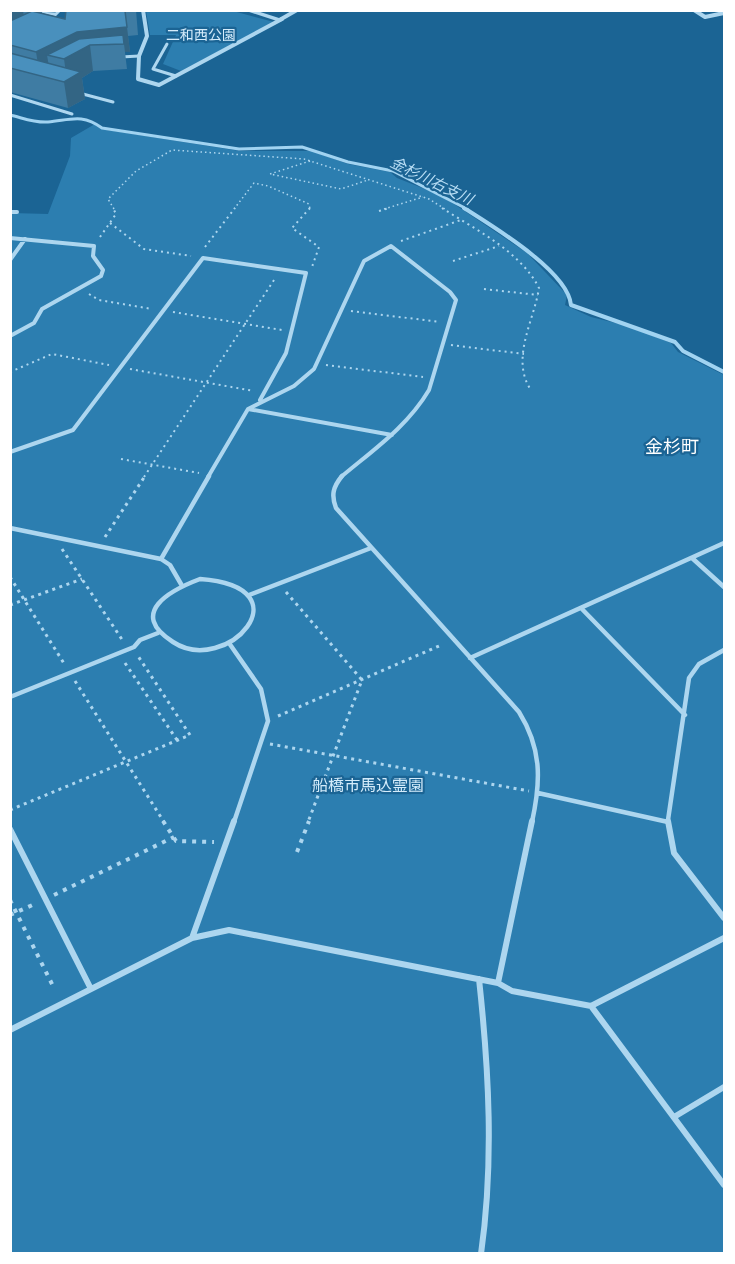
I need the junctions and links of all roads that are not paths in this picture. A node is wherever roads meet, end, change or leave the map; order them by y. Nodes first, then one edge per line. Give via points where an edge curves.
1 (60, 10) edge
2 (143, 10) edge
3 (246, 10) edge
4 (298, 10) edge
5 (694, 10) edge
6 (33, 13) edge
7 (724, 13) edge
8 (55, 14) junction
9 (282, 19) junction
10 (48, 21) edge
11 (167, 44) dead end
12 (139, 56) junction
13 (111, 58) edge
14 (176, 76) junction
15 (72, 91) edge
16 (10, 95) edge
17 (113, 102) dead end
18 (72, 114) dead end
19 (10, 212) edge
20 (17, 212) dead end
21 (10, 238) edge
22 (25, 239) junction
23 (10, 260) edge
24 (10, 336) edge
25 (259, 402) junction
26 (248, 409) junction
27 (392, 435) junction
28 (10, 452) edge
29 (10, 528) edge
30 (724, 543) edge
31 (371, 548) junction
32 (692, 558) junction
33 (161, 559) junction
34 (181, 584) junction
35 (724, 587) edge
36 (249, 595) junction
37 (581, 608) junction
38 (158, 633) junction
39 (229, 643) junction
40 (724, 650) edge
41 (470, 658) junction
42 (10, 697) edge
43 (685, 715) junction
44 (538, 793) junction
45 (668, 820) junction
46 (10, 829) edge
47 (724, 918) edge
48 (192, 938) junction
49 (724, 938) edge
50 (479, 979) junction
51 (498, 983) junction
52 (91, 988) junction
53 (591, 1006) junction
54 (10, 1029) edge
55 (724, 1087) edge
56 (674, 1117) junction
57 (724, 1185) edge
58 (481, 1254) edge

1 - 8 lane
2 - 12 street via 147,36
3 - 9 street
4 - 9 street
5 - 7 street via 705,17
6 - 8 lane
8 - 10 lane
9 - 14 street
11 - 14 lane via 153,69
12 - 13 lane
12 - 14 street via 138,79 159,85
15 - 17 lane
16 - 18 lane
19 - 20 lane
21 - 22 lane
22 - 23 lane
22 - 24 lane via 94,246 93,256 103,270 82,290 42,309 34,323
25 - 26 lane
25 - 27 lane via 294,386 314,369 364,261 391,246 455,297 423,403
25 - 28 lane via 286,353 306,273 203,258 73,430
26 - 27 lane
26 - 33 lane
27 - 31 lane via 341,477 332,497 336,508
29 - 33 lane
30 - 32 lane
31 - 36 lane
31 - 41 lane
32 - 35 lane
32 - 37 lane
33 - 34 lane via 170,565
34 - 36 lane via 219,580 236,585
34 - 38 lane via 165,593 156,606 153,620
36 - 39 lane via 254,605 250,626
37 - 41 lane
37 - 43 lane
38 - 39 lane via 182,647 206,649
38 - 42 lane via 140,640 131,649
39 - 48 lane via 261,688 268,721
40 - 43 lane via 693,668
41 - 44 lane via 528,726 540,765
43 - 45 lane
44 - 45 lane
44 - 51 lane
45 - 47 lane via 674,853
46 - 52 lane
48 - 50 lane via 230,930
48 - 52 lane
49 - 53 lane
50 - 51 lane
50 - 58 lane via 490,1096 488,1215
51 - 53 lane via 512,991
52 - 54 lane
53 - 56 lane
55 - 56 lane
56 - 57 lane

